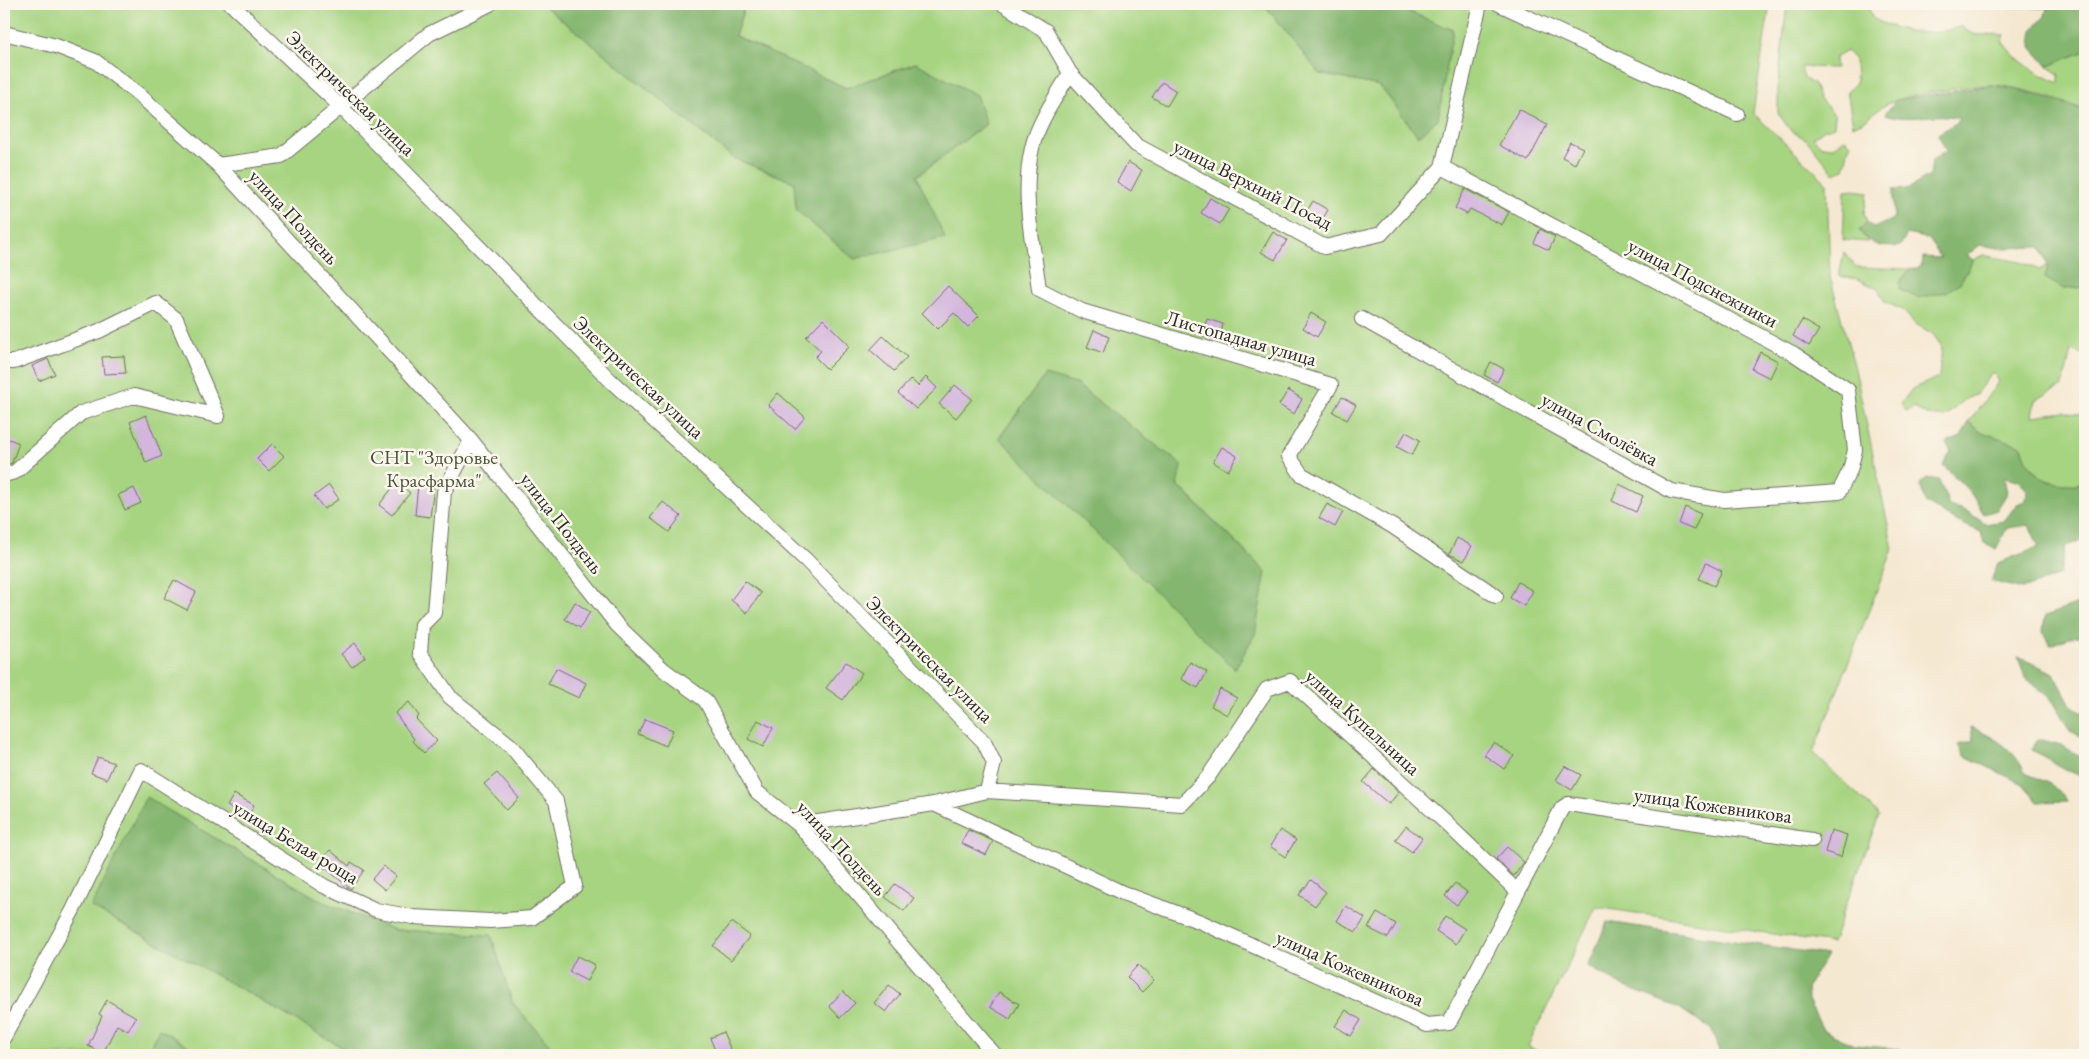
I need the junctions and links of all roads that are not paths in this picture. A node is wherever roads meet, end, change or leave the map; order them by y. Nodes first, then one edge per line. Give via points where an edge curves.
1 (231, 4) edge
2 (490, 4) edge
3 (1003, 4) edge
4 (1480, 4) edge
5 (1499, 4) edge
6 (4, 33) edge
7 (1070, 74) junction
8 (341, 107) junction
9 (1737, 114) dead end
10 (218, 164) junction
11 (1442, 167) junction
12 (1362, 318) dead end
13 (4, 362) edge
14 (471, 440) junction
15 (4, 475) edge
16 (1839, 492) joint
17 (1496, 596) dead end
18 (987, 791) junction
19 (934, 804) junction
20 (799, 825) junction
21 (1812, 840) dead end
22 (1518, 892) junction
23 (4, 1037) edge
24 (995, 1055) edge

1 - 8 street, Электрическая улица
2 - 8 street via 429,34
3 - 7 street, улица Верхний Посад via 1046,31
4 - 11 street, улица Верхний Посад
5 - 9 street
6 - 10 street, улица Полдень via 56,46 95,61
7 - 11 street, улица Верхний Посад via 1136,145 1325,247 1382,234
7 - 17 street, Листопадная улица via 1043,119 1032,147 1026,188 1039,289 1082,311 1331,385 1289,456 1300,474 1392,526
8 - 10 street via 281,156
8 - 18 street, Электрическая улица via 543,314 806,560 984,742 994,763
10 - 14 street, улица Полдень
11 - 16 street, улица Подснежники via 1794,354 1848,390 1855,450
12 - 16 street, улица Смолёвка via 1671,491 1724,500
13 - 15 street via 14,362 99,330 156,303 176,319 218,416 134,396 81,413 15,472
14 - 20 street, улица Полдень via 617,625 664,670 705,700 757,792
14 - 23 street, улица Белая роща via 444,492 434,613 422,624 420,653 450,697 510,746 556,801 575,886 532,918 490,921 413,917 376,910 324,886 141,770 73,910
18 - 19 street, улица Купальница
18 - 22 street, улица Купальница via 1182,804 1208,777 1268,689 1290,681
19 - 20 street
19 - 22 street, улица Кожевникова via 1123,894 1201,922 1428,1025 1449,1022
20 - 24 street, улица Полдень
21 - 22 street, улица Кожевникова via 1568,804 1562,808

